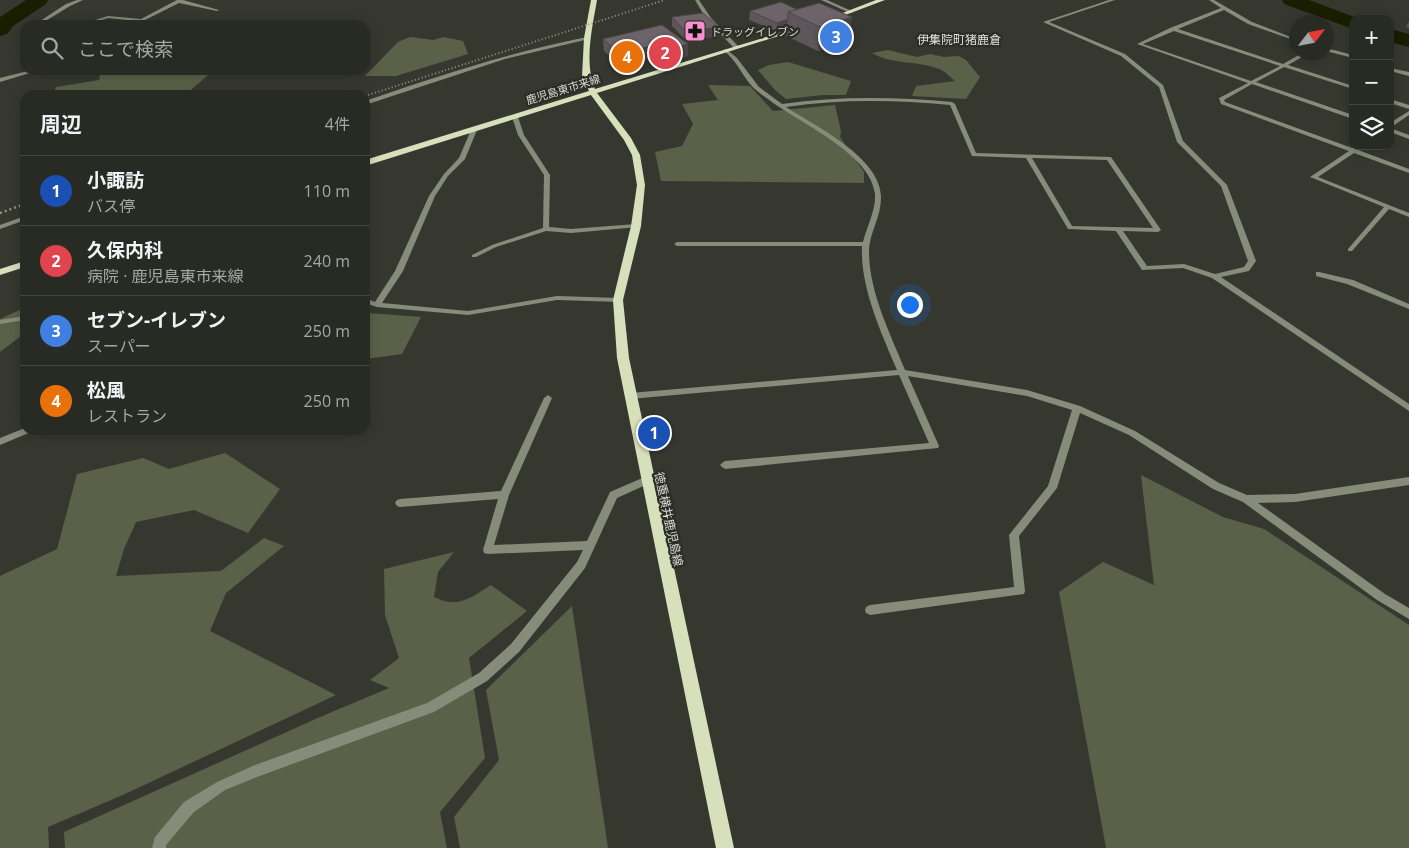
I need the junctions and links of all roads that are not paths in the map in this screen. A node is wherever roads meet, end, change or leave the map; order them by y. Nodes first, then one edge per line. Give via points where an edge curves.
1 (81, 0) edge
2 (594, 0) edge
3 (697, 0) edge
4 (823, 0) edge
5 (882, 0) edge
6 (1113, 0) edge
7 (1211, 0) edge
8 (180, 1) edge
9 (1224, 8) junction
10 (217, 10) dead end
11 (852, 12) junction
12 (44, 20) edge
13 (98, 20) edge
14 (143, 20) joint
15 (825, 20) edge
16 (807, 26) edge
17 (1172, 29) junction
18 (1289, 37) edge
19 (587, 38) junction
20 (736, 47) junction
21 (726, 50) junction
22 (1334, 52) edge
23 (1349, 57) edge
24 (1294, 60) edge
25 (1283, 66) junction
26 (1394, 70) edge
27 (20, 74) edge
28 (1409, 74) edge
29 (0, 80) edge
30 (1252, 82) junction
31 (1349, 87) edge
32 (593, 93) junction
33 (370, 101) edge
34 (1394, 101) edge
35 (780, 106) junction
36 (1409, 107) edge
37 (1409, 113) edge
38 (1349, 116) edge
39 (515, 117) junction
40 (1394, 123) edge
41 (474, 130) junction
42 (1394, 131) edge
43 (1409, 136) edge
44 (1349, 149) edge
45 (1353, 150) joint
46 (1028, 156) junction
47 (370, 161) edge
48 (1409, 171) edge
49 (1388, 207) junction
50 (1409, 215) edge
51 (20, 220) edge
52 (636, 226) junction
53 (0, 227) edge
54 (1118, 229) junction
55 (546, 230) junction
56 (677, 244) dead end
57 (866, 244) junction
58 (1350, 250) dead end
59 (474, 256) dead end
60 (20, 266) edge
61 (0, 272) edge
62 (1319, 274) dead end
63 (1215, 276) junction
64 (618, 300) junction
65 (370, 302) edge
66 (376, 305) junction
67 (1409, 307) edge
68 (20, 319) edge
69 (0, 322) edge
70 (900, 372) junction
71 (630, 396) junction
72 (548, 398) dead end
73 (1077, 408) junction
74 (1409, 408) edge
75 (20, 433) edge
76 (0, 442) edge
77 (725, 465) dead end
78 (647, 480) junction
79 (1409, 481) edge
80 (504, 495) junction
81 (1246, 498) junction
82 (400, 504) dead end
83 (591, 545) junction
84 (870, 610) dead end
85 (1409, 614) edge
86 (159, 848) edge
87 (726, 848) edge

1 - 12 street
2 - 19 main road, 徳重横井鹿児島線
3 - 20 street via 709,19
4 - 11 street
5 - 11 main road
6 - 63 street via 1045,22 1123,55 1161,86 1180,142 1224,186 1252,262 1246,269
7 - 9 street
8 - 10 street
8 - 14 street
9 - 17 street
9 - 18 street
11 - 15 main road
13 - 14 street via 108,17
16 - 20 main road, 鹿児島東市来線
17 - 25 street
17 - 30 street via 1139,44
19 - 32 main road, 徳重横井鹿児島線 via 586,76
19 - 33 street via 484,64
20 - 21 main road, 鹿児島東市来線
21 - 32 main road, 鹿児島東市来線
21 - 35 street via 738,60 757,88
22 - 23 street
24 - 25 street
25 - 30 street
25 - 31 street
26 - 28 street
27 - 29 street
30 - 38 street
30 - 44 street via 1221,99 1223,103
32 - 39 main road, 鹿児島東市来線
32 - 52 main road, 徳重横井鹿児島線 via 617,122 636,155 641,185
34 - 36 street
35 - 46 street via 819,100 872,99 952,104 974,155
35 - 57 street via 856,155 870,172 877,199
37 - 40 street
39 - 41 main road, 鹿児島東市来線
39 - 55 street via 521,135 547,175
41 - 47 main road, 鹿児島東市来線
41 - 66 street via 462,159 432,196 399,271
42 - 43 street
45 - 48 street
45 - 49 street via 1313,177
46 - 54 street via 1070,228
46 - 54 street via 1108,158 1158,230
49 - 50 street
49 - 58 street
51 - 53 street
52 - 55 street
52 - 64 main road, 徳重横井鹿児島線
54 - 63 street via 1145,268 1184,266
55 - 59 street via 494,246
56 - 57 street
57 - 70 street via 869,283
60 - 61 main road
62 - 67 street via 1350,282
63 - 74 street
64 - 66 street via 557,298 468,313
64 - 71 main road, 徳重横井鹿児島線 via 619,329
65 - 66 street
68 - 69 street
70 - 71 street
70 - 73 street via 1027,394
70 - 77 street via 935,446
71 - 78 main road, 徳重横井鹿児島線
72 - 80 street
73 - 81 street via 1132,433 1216,486
73 - 84 street via 1052,488 1014,535 1020,590
75 - 76 street
78 - 83 street via 613,495
78 - 87 main road, 徳重横井鹿児島線
79 - 81 street via 1295,498
80 - 82 street
80 - 83 street via 488,550
81 - 85 street
83 - 86 street via 581,566 515,648 482,677 430,708 221,786 189,807 160,842

